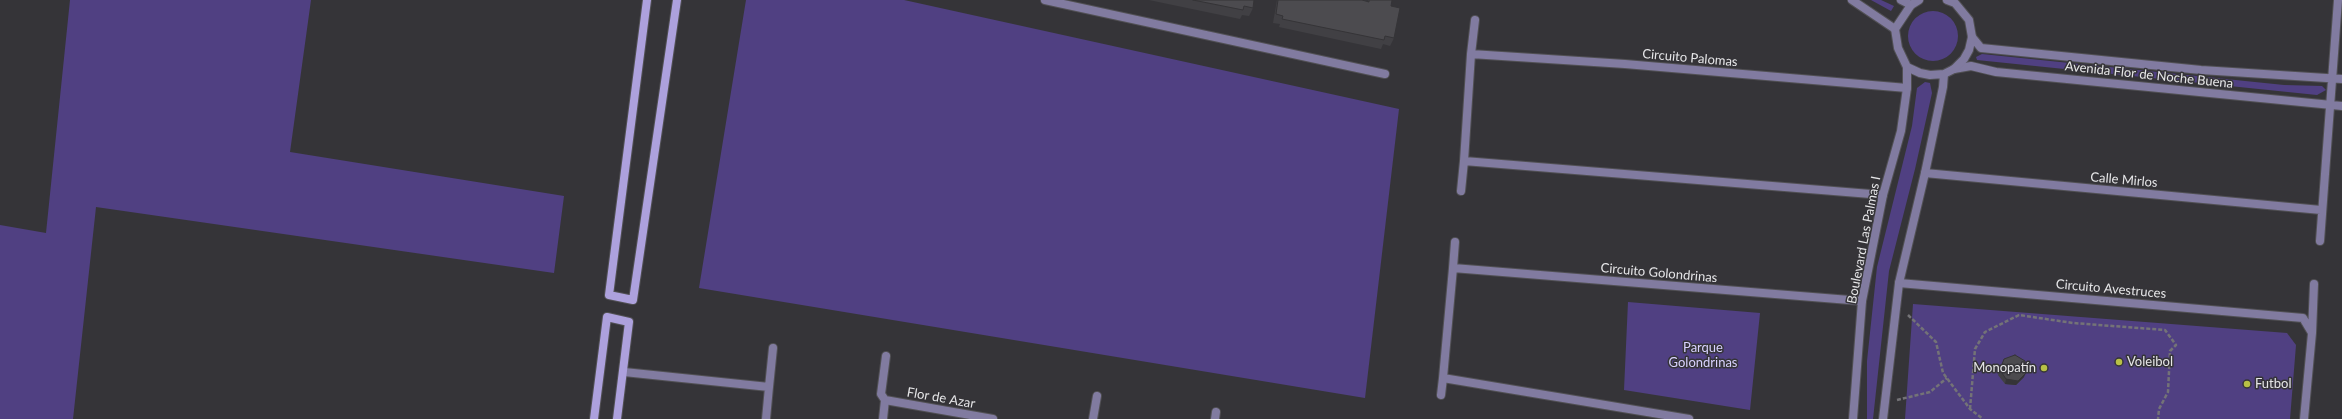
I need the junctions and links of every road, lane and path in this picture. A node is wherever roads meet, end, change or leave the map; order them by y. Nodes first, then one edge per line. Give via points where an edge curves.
1 (647, 0) edge
2 (677, 0) edge
3 (1045, 0) edge
4 (1852, 0) edge
5 (1901, 0) edge
6 (1918, 0) edge
7 (2338, 0) edge
8 (1953, 1) edge
9 (1911, 5) junction
10 (1475, 20) dead end
11 (1895, 29) junction
12 (1972, 37) junction
13 (1471, 54) junction
14 (1907, 67) junction
15 (1954, 69) junction
16 (1385, 74) dead end
17 (1944, 74) junction
18 (2333, 78) junction
19 (2342, 79) edge
20 (1907, 88) junction
21 (2330, 105) junction
22 (2342, 106) edge
23 (1464, 161) junction
24 (1925, 173) junction
25 (1461, 191) dead end
26 (1883, 195) junction
27 (2321, 210) junction
28 (2320, 241) dead end
29 (1455, 242) dead end
30 (1453, 268) junction
31 (1899, 283) junction
32 (2314, 284) dead end
33 (1862, 301) junction
34 (1896, 303) junction
35 (2312, 333) junction
36 (773, 348) dead end
37 (886, 356) dead end
38 (624, 372) junction
39 (1443, 378) junction
40 (1947, 378) junction
41 (769, 386) junction
42 (1441, 395) dead end
43 (1097, 396) dead end
44 (885, 400) junction
45 (1884, 402) junction
46 (1970, 408) junction
47 (594, 419) edge
48 (617, 419) edge
49 (766, 419) edge
50 (883, 419) edge
51 (992, 419) edge
52 (1093, 419) edge
53 (1689, 419) edge
54 (1853, 419) edge
55 (1883, 419) edge
56 (1983, 419) edge
57 (2158, 419) edge
58 (2304, 419) edge

1 - 2 main road via 609,295 633,300
3 - 16 street
4 - 11 street
5 - 9 street
6 - 9 street
7 - 18 street
8 - 12 street via 1969,20
9 - 11 street
10 - 13 street
11 - 14 street via 1898,48
12 - 15 street via 1964,59
12 - 18 street, Avenida Flor de Noche Buena via 1981,48 2201,70
13 - 20 street, Circuito Palomas via 1625,64
13 - 23 street
14 - 17 street via 1930,75
14 - 20 street, Boulevard Las Palmas I
15 - 17 street
15 - 21 street, Avenida Flor de Noche Buena via 1971,66 1996,72
17 - 24 street
18 - 19 street, Avenida Flor de Noche Buena
18 - 21 street
20 - 26 street, Boulevard Las Palmas I via 1901,131
21 - 22 street, Avenida Flor de Noche Buena
21 - 27 street
23 - 25 street
23 - 26 street
24 - 27 street, Calle Mirlos
24 - 31 street
26 - 33 street, Boulevard Las Palmas I
27 - 28 street
29 - 30 street
30 - 33 street, Circuito Golondrinas
30 - 39 street
31 - 34 street
31 - 35 street, Circuito Avestruces via 2302,318
32 - 35 street
33 - 54 street, Boulevard Las Palmas I
34 - 40 path via 1936,342 1943,373
34 - 45 street
35 - 58 street
36 - 41 street
37 - 44 street via 881,394
38 - 41 street
38 - 47 main road via 629,322 607,316
38 - 48 main road
39 - 42 street
39 - 53 street
40 - 45 path via 1930,392
40 - 46 path
41 - 49 street
43 - 52 street
44 - 50 street
44 - 51 street, Flor de Azar
45 - 55 street
46 - 56 path
46 - 57 path via 1975,349 1985,332 2019,315 2073,323 2165,330 2176,345 2170,351 2168,392 2159,409

